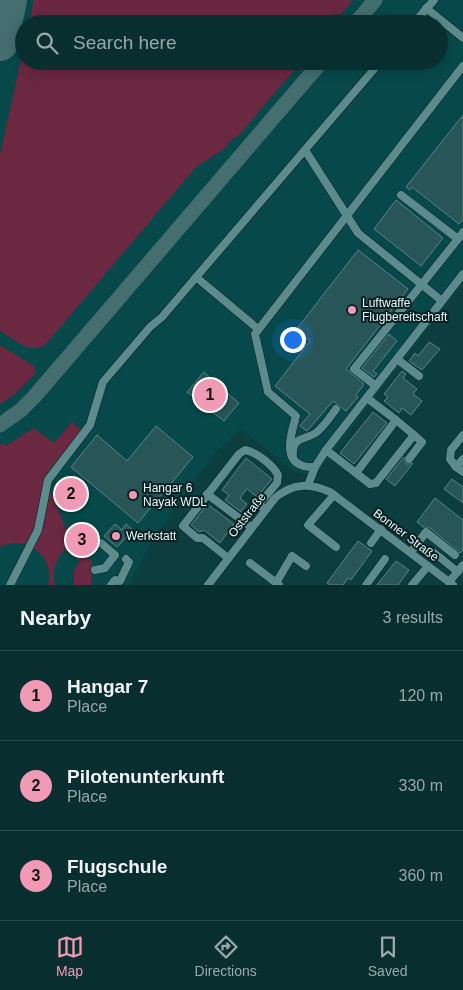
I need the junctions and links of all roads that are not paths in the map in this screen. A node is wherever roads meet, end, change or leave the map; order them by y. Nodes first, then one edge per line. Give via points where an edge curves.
1 (434, 0) edge
2 (426, 8) junction
3 (420, 15) edge
4 (435, 15) edge
5 (448, 26) edge
6 (463, 38) edge
7 (463, 66) edge
8 (373, 70) edge
9 (305, 150) junction
10 (401, 195) dead end
11 (346, 216) junction
12 (463, 232) edge
13 (458, 239) junction
14 (463, 274) edge
15 (196, 277) junction
16 (421, 284) junction
17 (442, 301) junction
18 (258, 329) junction
19 (397, 359) junction
20 (419, 376) dead end
21 (376, 386) junction
22 (367, 398) junction
23 (336, 409) dead end
24 (396, 420) junction
25 (414, 435) junction
26 (463, 435) edge
27 (326, 450) junction
28 (293, 459) junction
29 (409, 459) dead end
30 (463, 459) edge
31 (315, 467) junction
32 (460, 470) edge
33 (356, 473) junction
34 (308, 485) junction
35 (207, 494) junction
36 (334, 495) junction
37 (265, 510) junction
38 (252, 527) junction
39 (381, 529) junction
40 (95, 543) dead end
41 (371, 543) dead end
42 (336, 547) dead end
43 (411, 552) junction
44 (433, 552) dead end
45 (456, 555) dead end
46 (228, 558) junction
47 (126, 559) dead end
48 (385, 559) dead end
49 (250, 563) dead end
50 (306, 566) dead end
51 (428, 566) junction
52 (460, 569) edge
53 (95, 570) dead end
54 (119, 583) edge
55 (277, 584) edge
56 (367, 584) edge
57 (451, 584) edge
58 (10, 585) edge
59 (111, 585) edge
60 (208, 585) edge
61 (412, 585) edge

1 - 2 lane
2 - 3 lane
2 - 4 lane
5 - 6 lane
7 - 11 lane
8 - 9 lane
9 - 11 lane
9 - 15 lane
10 - 13 lane
11 - 16 lane via 358,233
11 - 18 lane
12 - 13 lane
13 - 16 lane
14 - 17 lane
15 - 18 lane
15 - 58 lane via 103,382 90,425 48,480 38,530
16 - 17 lane
16 - 21 lane via 354,369
17 - 19 lane
18 - 28 lane via 255,334 268,392 296,416 288,448
19 - 20 lane
19 - 21 lane
21 - 22 lane
22 - 24 lane
22 - 27 lane
23 - 28 lane via 317,433 304,436 297,442
24 - 25 lane
24 - 33 lane
25 - 29 lane via 422,442
25 - 33 lane via 376,483 370,484
26 - 32 lane via 451,450 450,459
27 - 31 lane
27 - 33 lane
28 - 31 lane via 300,465
30 - 32 lane
31 - 34 lane
34 - 36 lane
34 - 37 lane, Oststraße via 287,490 274,498
35 - 37 lane via 239,454 250,451 278,475 277,483 259,504
35 - 38 lane
35 - 46 lane via 183,526
36 - 39 lane, Bonner Straße
36 - 42 lane via 308,526
37 - 38 lane, Oststraße
38 - 46 lane, Oststraße
39 - 41 lane
39 - 43 lane, Bonner Straße
40 - 53 lane via 101,543 115,555 105,568
43 - 45 lane via 426,532
43 - 51 lane, Bonner Straße
44 - 52 lane
46 - 60 lane, Oststraße
47 - 54 lane via 129,562
48 - 56 lane
49 - 55 lane
50 - 55 lane via 292,556
51 - 57 lane, Bonner Straße
51 - 61 lane
52 - 57 lane
54 - 59 lane via 115,580

